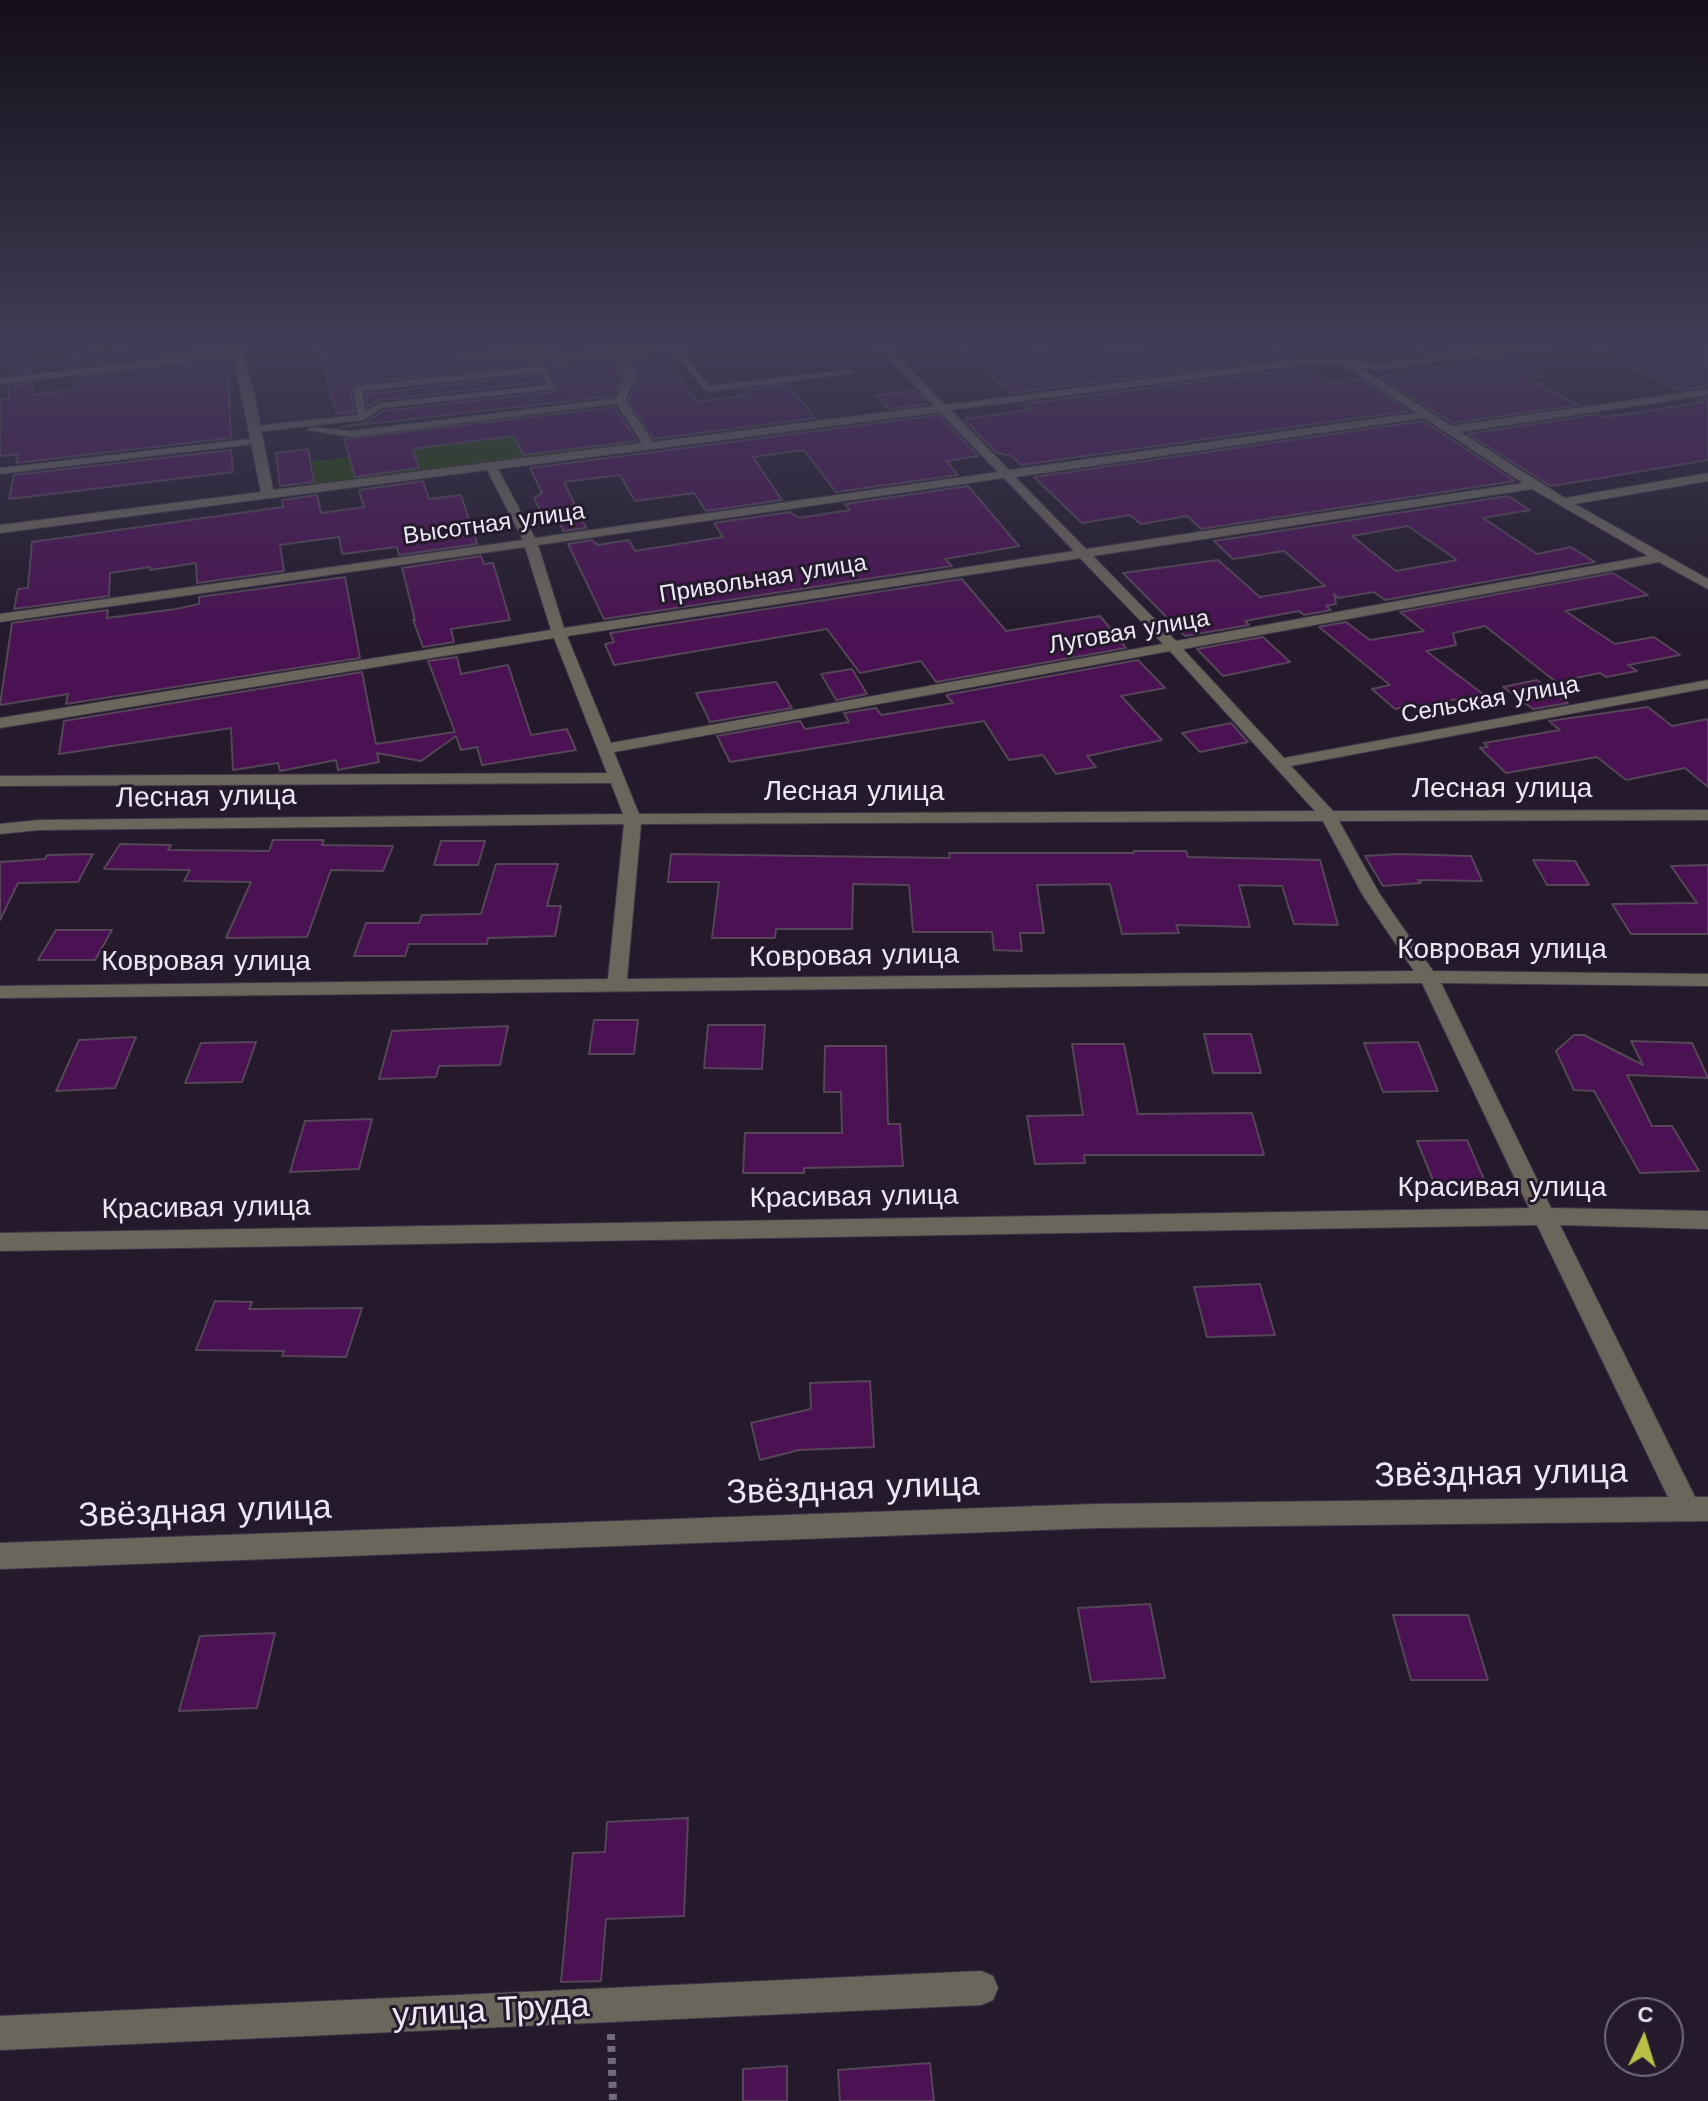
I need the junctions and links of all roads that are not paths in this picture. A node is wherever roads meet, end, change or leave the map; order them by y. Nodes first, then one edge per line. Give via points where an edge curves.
1 (200, 443) edge
2 (258, 443) edge
3 (665, 443) edge
4 (974, 443) edge
5 (1223, 443) edge
6 (1469, 443) edge
7 (649, 445) joint
8 (491, 466) junction
9 (0, 471) edge
10 (1003, 474) junction
11 (1708, 477) edge
12 (1534, 485) junction
13 (268, 495) junction
14 (1563, 502) junction
15 (0, 529) edge
16 (530, 541) junction
17 (1083, 552) junction
18 (1660, 558) junction
19 (1706, 582) edge
20 (0, 618) edge
21 (559, 633) junction
22 (1173, 646) junction
23 (1708, 684) edge
24 (0, 723) edge
25 (605, 749) junction
26 (1281, 763) junction
27 (617, 778) junction
28 (0, 781) edge
29 (1708, 815) edge
30 (1328, 816) junction
31 (633, 819) junction
32 (0, 829) edge
33 (1428, 977) junction
34 (1708, 980) edge
35 (617, 987) junction
36 (0, 992) edge
37 (1544, 1216) junction
38 (1708, 1220) edge
39 (0, 1242) edge
40 (1697, 1508) edge
41 (0, 1556) edge
42 (981, 1988) dead end
43 (0, 2033) edge

1 - 9 lane
2 - 13 street
3 - 7 street
4 - 10 street
5 - 10 street, Высотная улица
6 - 12 street
7 - 8 street
8 - 13 street
8 - 16 street
10 - 16 street, Высотная улица
10 - 17 street
11 - 14 street
12 - 14 street
12 - 17 street, Привольная улица
13 - 15 street
14 - 18 street
16 - 20 street, Высотная улица
16 - 21 street
17 - 21 street, Привольная улица
17 - 22 street
18 - 19 street
18 - 22 street, Луговая улица
21 - 24 street, Привольная улица
21 - 25 street
22 - 25 street, Луговая улица
22 - 26 street
23 - 26 street, Сельская улица
25 - 27 street
26 - 30 street
27 - 28 street, Лесная улица
27 - 31 street
29 - 30 street, Лесная улица
30 - 31 street, Лесная улица
30 - 33 street via 1371,894
31 - 32 street, Лесная улица
31 - 35 street
33 - 34 street, Ковровая улица
33 - 35 street, Ковровая улица
33 - 37 street
35 - 36 street, Ковровая улица
37 - 38 street, Красивая улица
37 - 39 street, Красивая улица
37 - 40 street
40 - 41 street, Звёздная улица via 1096,1516
42 - 43 street, улица Труда

